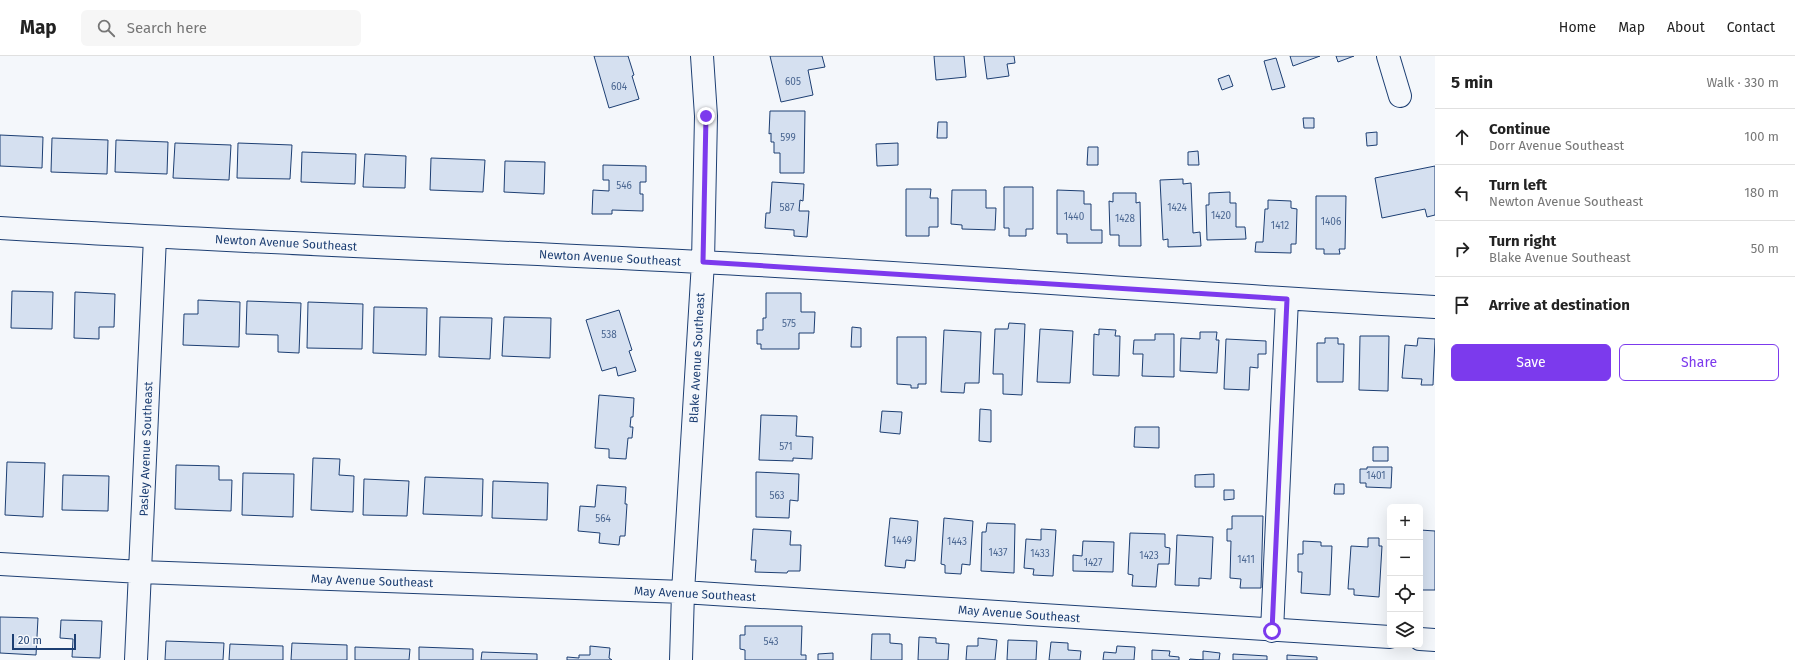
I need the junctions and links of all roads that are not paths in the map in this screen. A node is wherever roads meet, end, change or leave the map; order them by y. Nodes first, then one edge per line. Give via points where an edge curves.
1 (702, 56) edge
2 (1388, 56) edge
3 (1400, 96) dead end
4 (0, 228) edge
5 (155, 237) junction
6 (703, 262) junction
7 (1287, 299) junction
8 (1435, 307) edge
9 (0, 564) edge
10 (141, 572) junction
11 (682, 592) junction
12 (1272, 631) junction
13 (1387, 637) edge
14 (1423, 639) edge
15 (1435, 640) edge
16 (136, 660) edge
17 (681, 660) edge

1 - 6 street, Blake Avenue Southeast via 706,116
2 - 3 street
4 - 5 street, Newton Avenue Southeast
5 - 6 street, Newton Avenue Southeast
5 - 10 street, Pasley Avenue Southeast
6 - 7 street, Newton Avenue Southeast
6 - 11 street, Blake Avenue Southeast
7 - 8 street, Newton Avenue Southeast
7 - 12 street
9 - 10 street, May Avenue Southeast
10 - 11 street, May Avenue Southeast
10 - 16 street, Pasley Avenue Southeast
11 - 12 street, May Avenue Southeast
11 - 17 street, Blake Avenue Southeast
12 - 13 street, May Avenue Southeast
14 - 15 street

